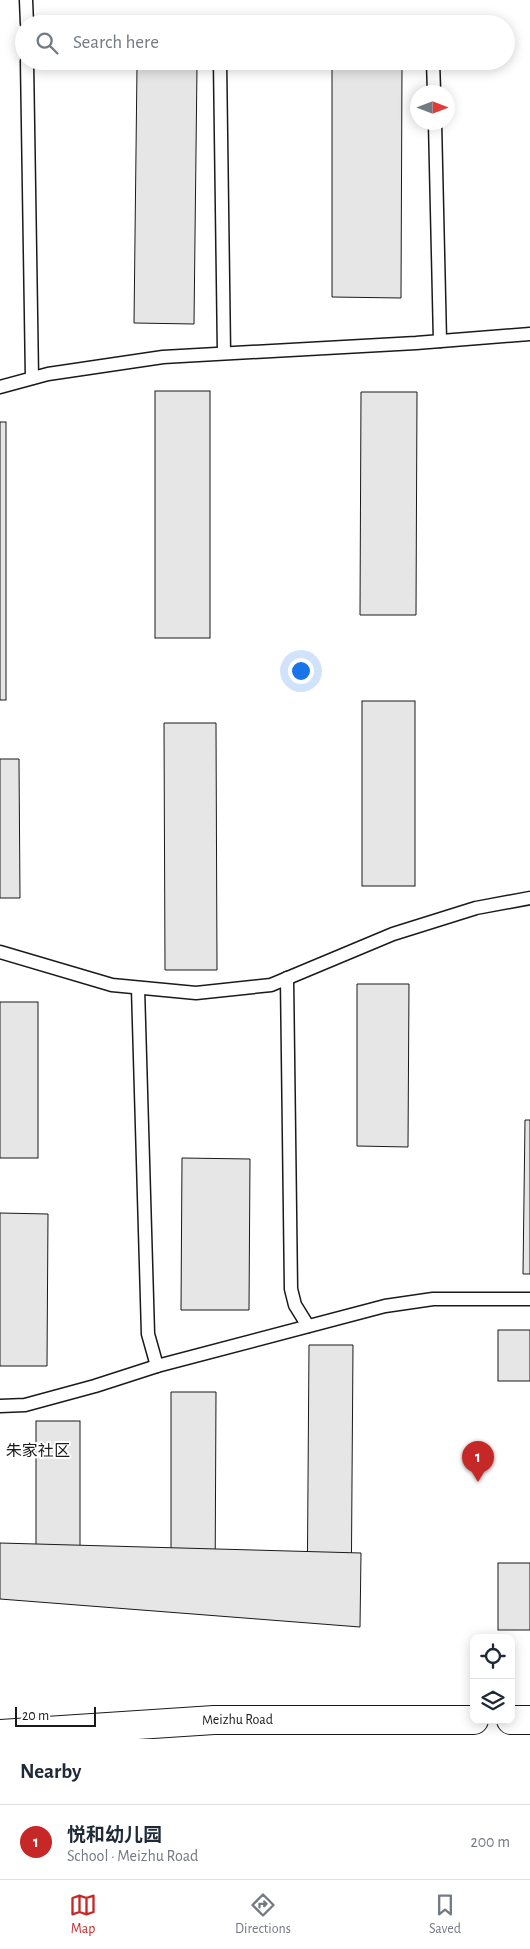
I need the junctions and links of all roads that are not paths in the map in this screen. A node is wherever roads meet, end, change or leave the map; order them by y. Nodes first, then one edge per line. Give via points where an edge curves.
1 (26, 0) edge
2 (26, 15) edge
3 (27, 70) edge
4 (220, 70) edge
5 (433, 70) edge
6 (434, 85) edge
7 (435, 130) edge
8 (530, 334) edge
9 (440, 341) junction
10 (224, 353) junction
11 (32, 378) junction
12 (0, 387) edge
13 (530, 898) edge
14 (0, 952) edge
15 (287, 978) junction
16 (138, 988) junction
17 (530, 1299) edge
18 (308, 1326) junction
19 (157, 1366) junction
20 (0, 1406) edge
21 (470, 1720) edge
22 (515, 1720) edge
23 (530, 1720) edge
24 (0, 1734) edge

1 - 2 lane
3 - 11 lane
4 - 10 lane
5 - 6 lane
7 - 9 lane
8 - 9 lane
9 - 10 lane
10 - 11 lane via 163,357
11 - 12 lane
13 - 15 lane via 476,908 393,934
14 - 16 lane via 112,986
15 - 16 lane via 271,985 196,993
15 - 18 lane via 291,1289 295,1305
16 - 19 lane via 148,1334
17 - 18 lane via 433,1299 385,1306
18 - 19 lane
19 - 20 lane via 25,1405
21 - 24 main road, Meizhu Road via 214,1720
22 - 23 main road

